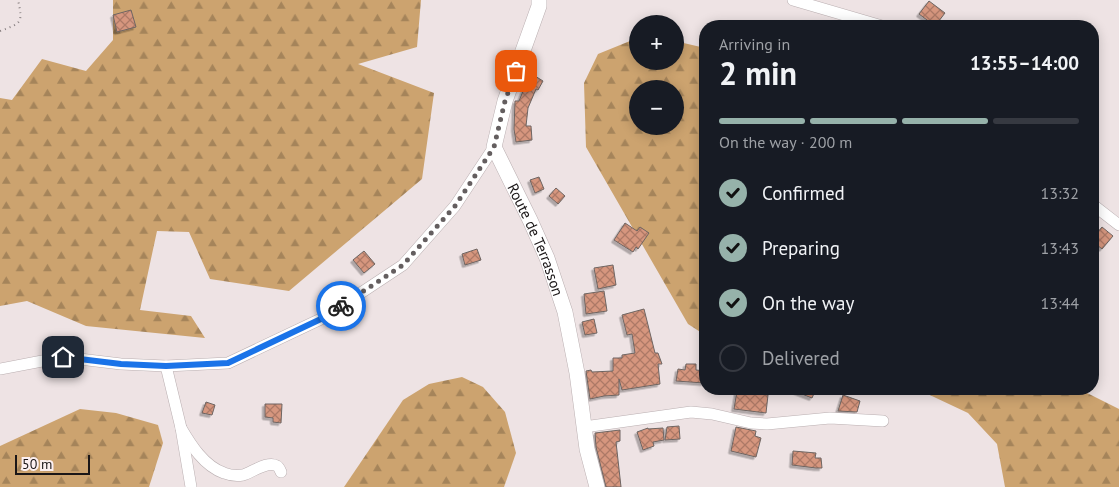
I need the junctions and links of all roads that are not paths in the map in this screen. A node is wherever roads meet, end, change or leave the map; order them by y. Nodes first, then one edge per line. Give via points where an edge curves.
1 (540, 0) edge
2 (793, 0) edge
3 (861, 20) edge
4 (494, 147) junction
5 (1099, 209) edge
6 (1119, 225) edge
7 (166, 366) junction
8 (0, 369) edge
9 (883, 421) dead end
10 (584, 427) junction
11 (181, 428) junction
12 (281, 472) dead end
13 (191, 487) edge
14 (597, 487) edge

1 - 4 street via 505,101
2 - 3 street
4 - 7 street via 455,206 403,265 323,318 228,363
4 - 10 street, Route de Terrasson via 547,258 565,312
5 - 6 street
7 - 8 street via 63,357
7 - 11 street
9 - 10 street via 830,418 767,424 691,412
10 - 14 street, Route de Terrasson
11 - 12 street via 200,456 224,474 243,475 272,464
11 - 13 street

